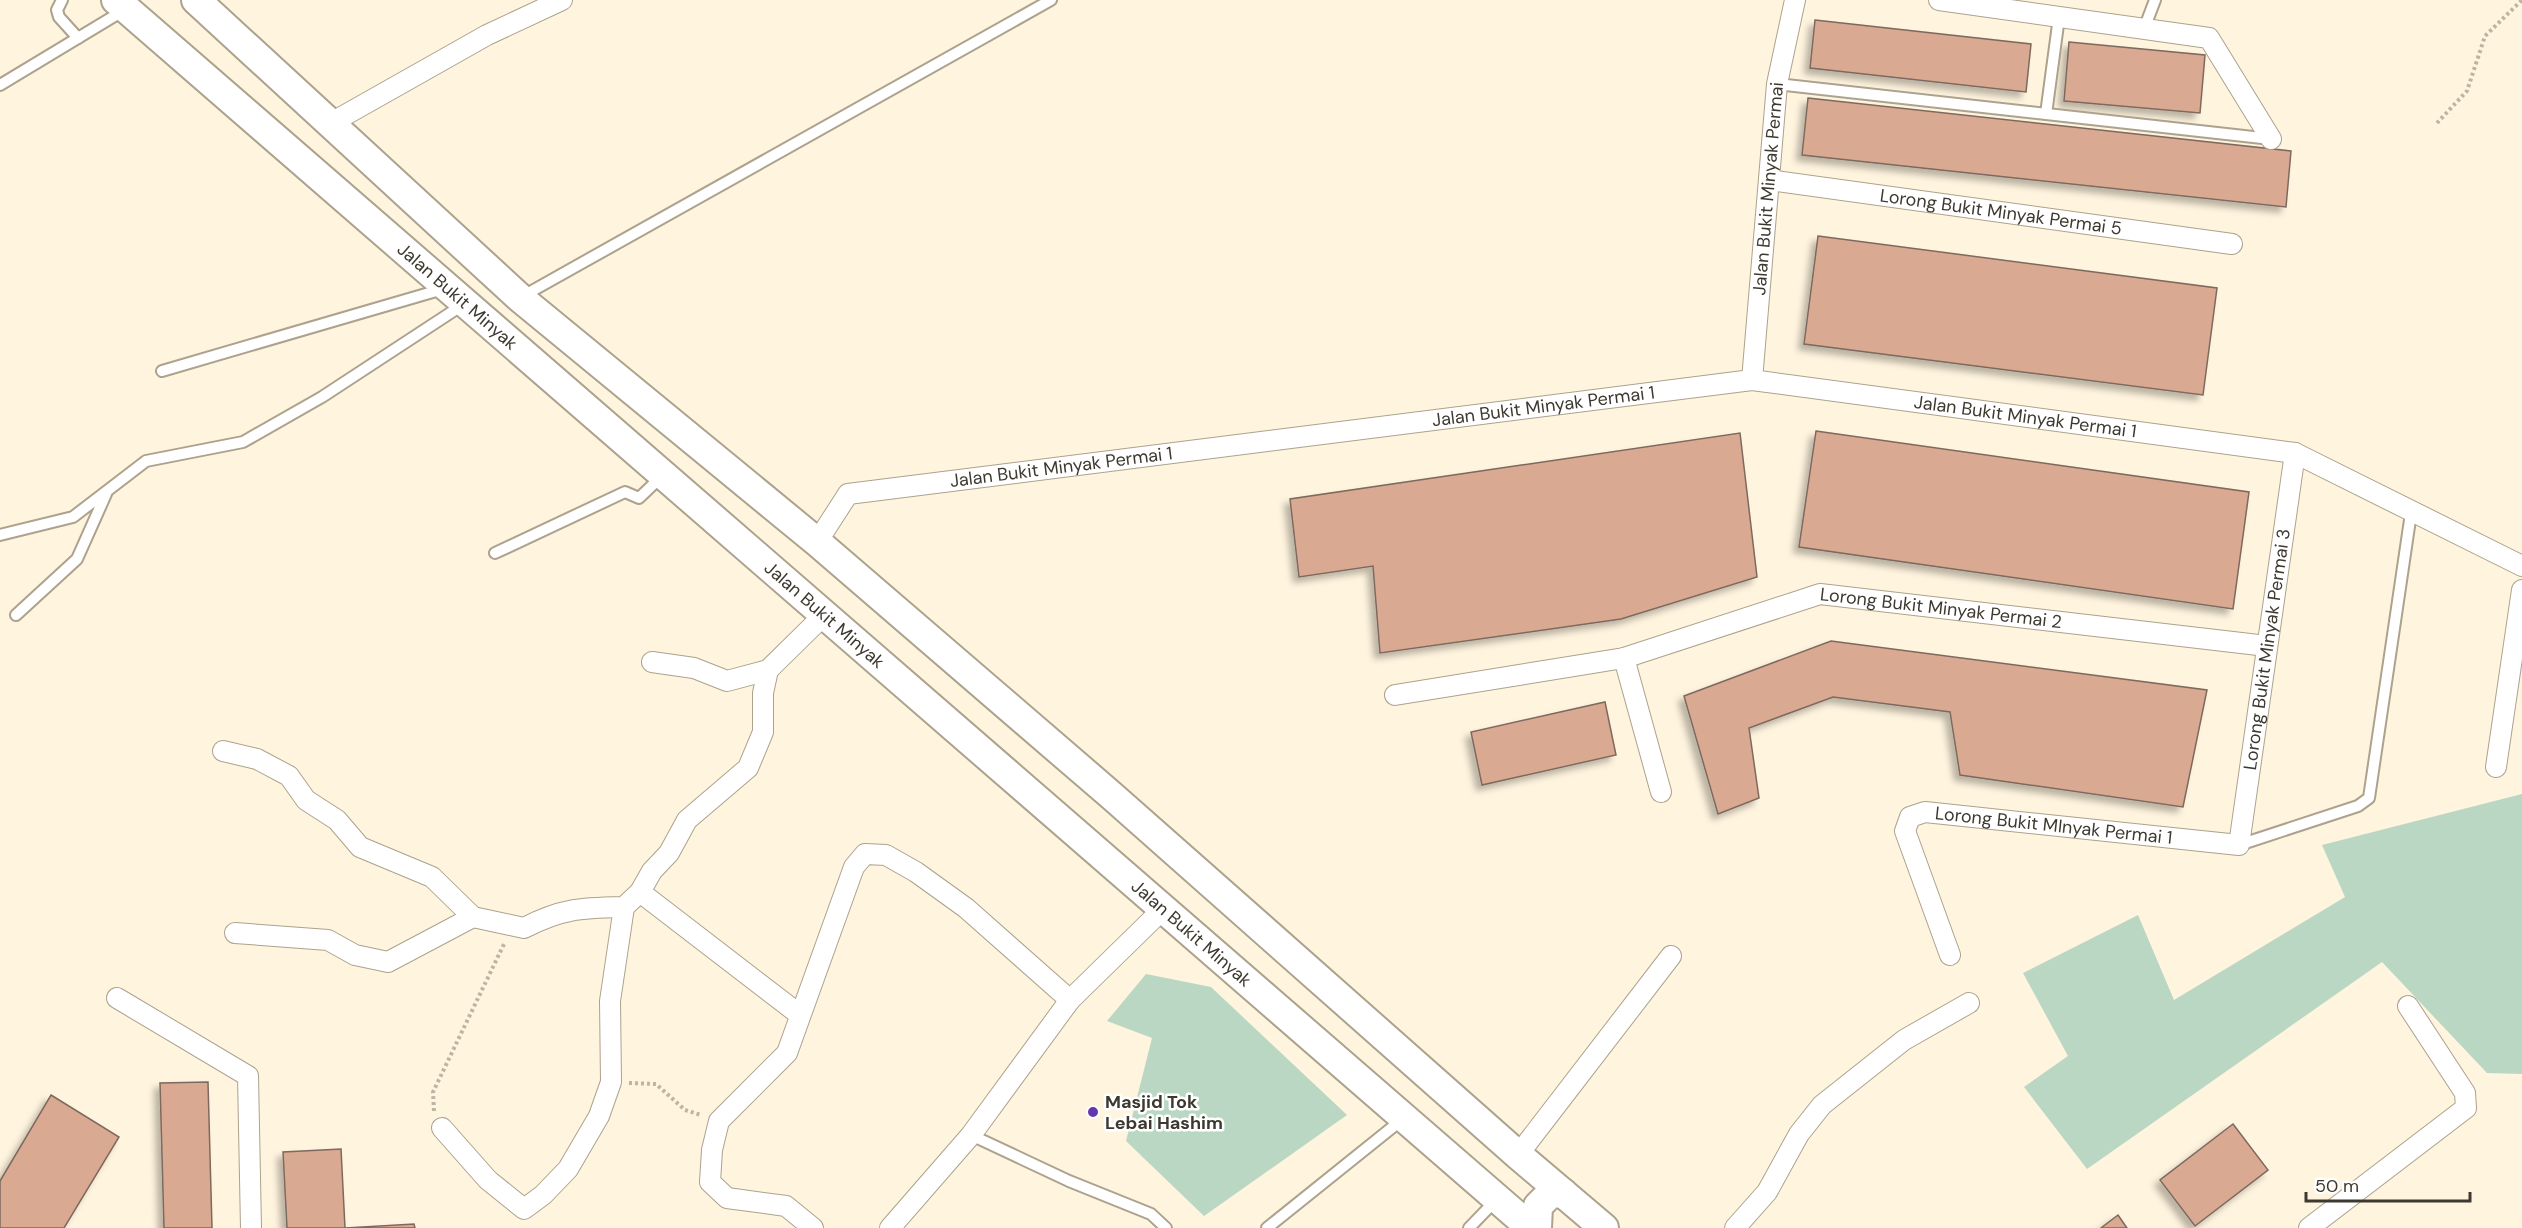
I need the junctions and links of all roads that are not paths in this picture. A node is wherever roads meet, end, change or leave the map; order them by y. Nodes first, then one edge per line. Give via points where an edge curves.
1 (62, 0) edge
2 (196, 0) edge
3 (562, 0) edge
4 (1051, 0) edge
5 (1795, 0) edge
6 (1939, 0) edge
7 (2155, 0) edge
8 (121, 4) edge
9 (1991, 4) edge
10 (2059, 17) junction
11 (2144, 28) junction
12 (78, 38) junction
13 (0, 84) edge
14 (1777, 84) junction
15 (2046, 114) junction
16 (330, 123) junction
17 (2271, 139) joint
18 (1769, 180) junction
19 (2232, 244) dead end
20 (455, 296) junction
21 (520, 298) junction
22 (162, 371) dead end
23 (1752, 380) junction
24 (2295, 453) junction
25 (663, 475) junction
26 (107, 491) junction
27 (2411, 513) junction
28 (0, 535) edge
29 (817, 542) junction
30 (495, 553) dead end
31 (2522, 566) edge
32 (2522, 590) edge
33 (16, 615) dead end
34 (823, 616) junction
35 (2267, 646) junction
36 (1624, 658) junction
37 (652, 662) dead end
38 (768, 670) junction
39 (1395, 695) dead end
40 (223, 751) dead end
41 (2496, 767) dead end
42 (1661, 792) dead end
43 (2239, 845) junction
44 (640, 892) junction
45 (624, 907) junction
46 (1162, 910) junction
47 (473, 917) junction
48 (235, 933) dead end
49 (1950, 955) dead end
50 (1671, 956) dead end
51 (117, 998) dead end
52 (1070, 1000) junction
53 (1969, 1003) dead end
54 (2408, 1006) dead end
55 (800, 1015) junction
56 (1404, 1118) junction
57 (442, 1128) road end
58 (971, 1135) junction
59 (1518, 1155) junction
60 (1563, 1193) junction
61 (1493, 1195) junction
62 (251, 1228) edge
63 (813, 1228) edge
64 (890, 1228) edge
65 (1166, 1228) edge
66 (1268, 1228) edge
67 (1469, 1228) edge
68 (1531, 1228) edge
69 (1537, 1228) edge
70 (1604, 1228) edge
71 (1735, 1228) edge
72 (2309, 1228) edge

1 - 12 lane via 57,10 59,16
2 - 16 main road
3 - 16 street via 487,35
4 - 21 lane
5 - 14 street, Jalan Bukit Minyak Permai
6 - 9 street
7 - 11 lane
8 - 12 lane
8 - 20 main road, Jalan Bukit Minyak
9 - 10 street
10 - 11 street
10 - 15 lane
11 - 17 street via 2209,38
12 - 13 lane
14 - 15 lane
14 - 18 street, Jalan Bukit Minyak Permai
15 - 17 lane
16 - 21 main road
18 - 19 street, Lorong Bukit Minyak Permai 5
18 - 23 street, Jalan Bukit Minyak Permai
20 - 22 lane
20 - 25 main road, Jalan Bukit Minyak
20 - 26 lane via 322,397 243,442 146,461
21 - 29 main road
23 - 24 street, Jalan Bukit Minyak Permai 1
23 - 29 street, Jalan Bukit Minyak Permai 1 via 848,494
24 - 27 street, Jalan Bukit Minyak Permai 1
24 - 35 street, Lorong Bukit Minyak Permai 3
25 - 30 lane via 639,498 625,492
25 - 34 main road, Jalan Bukit Minyak
26 - 28 lane via 73,517
26 - 33 lane via 77,559
27 - 31 street, Jalan Bukit Minyak Permai 1
27 - 43 lane via 2369,798 2358,806
29 - 59 main road
32 - 41 street
34 - 38 street
34 - 46 main road, Jalan Bukit Minyak
35 - 36 street, Lorong Bukit Minyak Permai 2 via 1820,594
35 - 43 street, Lorong Bukit Minyak Permai 3
36 - 39 street, Lorong Bukit Minyak Permai 2
36 - 42 street
37 - 38 street via 694,668 727,681
38 - 44 street via 763,693 763,732 748,768 687,820
40 - 47 street via 257,759 289,776 306,800 338,820 360,847 432,877
43 - 49 street, Lorong Bukit MInyak Permai 1 via 1925,812 1910,817 1905,831
44 - 45 street
44 - 55 street
45 - 47 street via 577,908 524,928
45 - 57 street via 610,1001 611,1082 599,1116 568,1169 526,1209 488,1180
46 - 52 street
46 - 56 main road, Jalan Bukit Minyak via 1201,939
47 - 48 street via 388,962 355,954 328,940
50 - 59 street
51 - 62 street via 248,1076
52 - 55 street via 966,908 916,872 886,855 865,854 854,867
52 - 58 street
53 - 71 street via 1904,1040 1822,1105 1799,1134 1767,1191
54 - 72 street via 2465,1093 2466,1108
55 - 63 street via 787,1053 719,1121 710,1182 727,1198 786,1206
56 - 61 main road, Jalan Bukit Minyak
56 - 66 lane
58 - 64 street
58 - 65 lane via 1150,1214
59 - 60 main road
59 - 61 main road via 1517,1174 1507,1189
60 - 69 main road via 1550,1194 1538,1206
60 - 70 main road
61 - 67 lane
61 - 68 main road, Jalan Bukit Minyak

